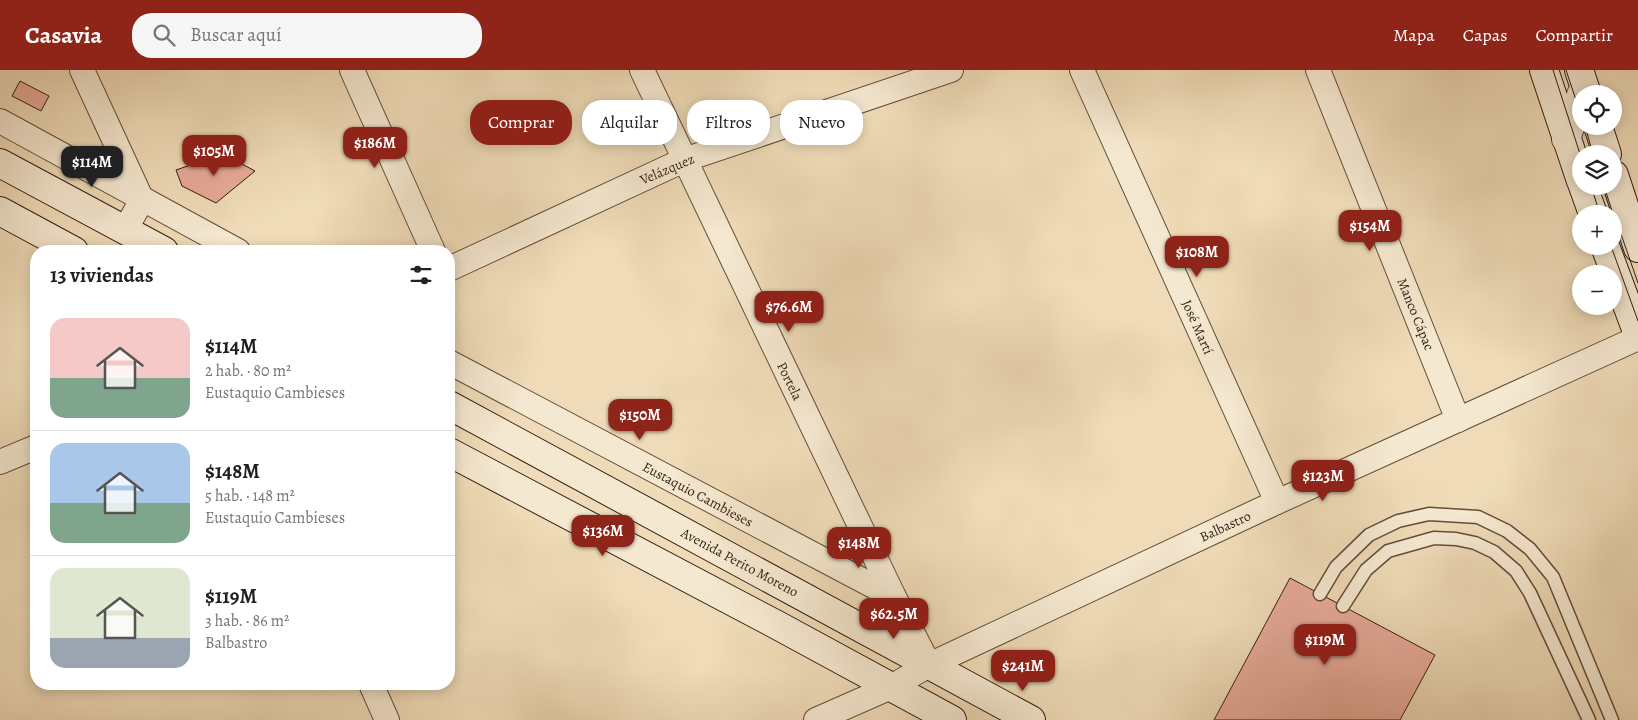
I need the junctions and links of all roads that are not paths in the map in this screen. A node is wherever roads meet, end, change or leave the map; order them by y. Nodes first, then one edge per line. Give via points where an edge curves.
1 (82, 70) edge
2 (352, 70) edge
3 (642, 70) edge
4 (951, 70) edge
5 (1082, 70) edge
6 (1318, 70) edge
7 (1544, 70) edge
8 (0, 120) edge
9 (1572, 121) edge
10 (1566, 139) junction
11 (1572, 156) edge
12 (684, 160) junction
13 (0, 163) edge
14 (1621, 195) edge
15 (142, 200) junction
16 (0, 211) edge
17 (124, 230) junction
18 (63, 245) edge
19 (153, 245) edge
20 (227, 245) edge
21 (430, 245) edge
22 (1638, 248) edge
23 (1608, 255) edge
24 (455, 266) edge
25 (1638, 336) edge
26 (455, 365) edge
27 (455, 408) edge
28 (1458, 420) junction
29 (30, 450) edge
30 (455, 455) edge
31 (0, 462) edge
32 (1277, 502) junction
33 (1320, 594) dead end
34 (894, 597) junction
35 (1344, 606) dead end
36 (929, 665) junction
37 (892, 687) junction
38 (374, 690) edge
39 (387, 720) edge
40 (816, 720) edge
41 (952, 720) edge
42 (1031, 720) edge
43 (1589, 720) edge
44 (1612, 720) edge

1 - 15 street
2 - 21 street
3 - 12 street, Portela
4 - 12 street, Velázquez
5 - 32 street, José Martí
6 - 28 street, Manco Cápac
7 - 10 main road
8 - 15 street
9 - 10 main road
10 - 11 main road
12 - 24 street, Velázquez
12 - 34 street, Portela
13 - 17 main road
14 - 22 main road
15 - 17 street
15 - 20 street
16 - 18 main road
17 - 19 main road
23 - 25 main road
25 - 28 street, Balbastro
26 - 34 street, Eustaquio Cambieses
27 - 36 main road, Avenida Perito Moreno
28 - 32 street, Balbastro
29 - 31 street
30 - 37 main road
32 - 36 street, Balbastro
33 - 44 lane via 1336,567 1369,535 1398,521 1429,514 1478,517 1507,531 1530,549 1553,577
34 - 36 street, Portela
35 - 43 lane via 1366,570 1388,551 1434,538 1456,539 1494,552 1516,571 1530,593
36 - 37 street, Balbastro
36 - 42 main road, Avenida Perito Moreno
37 - 40 street, Balbastro
37 - 41 main road
38 - 39 street

